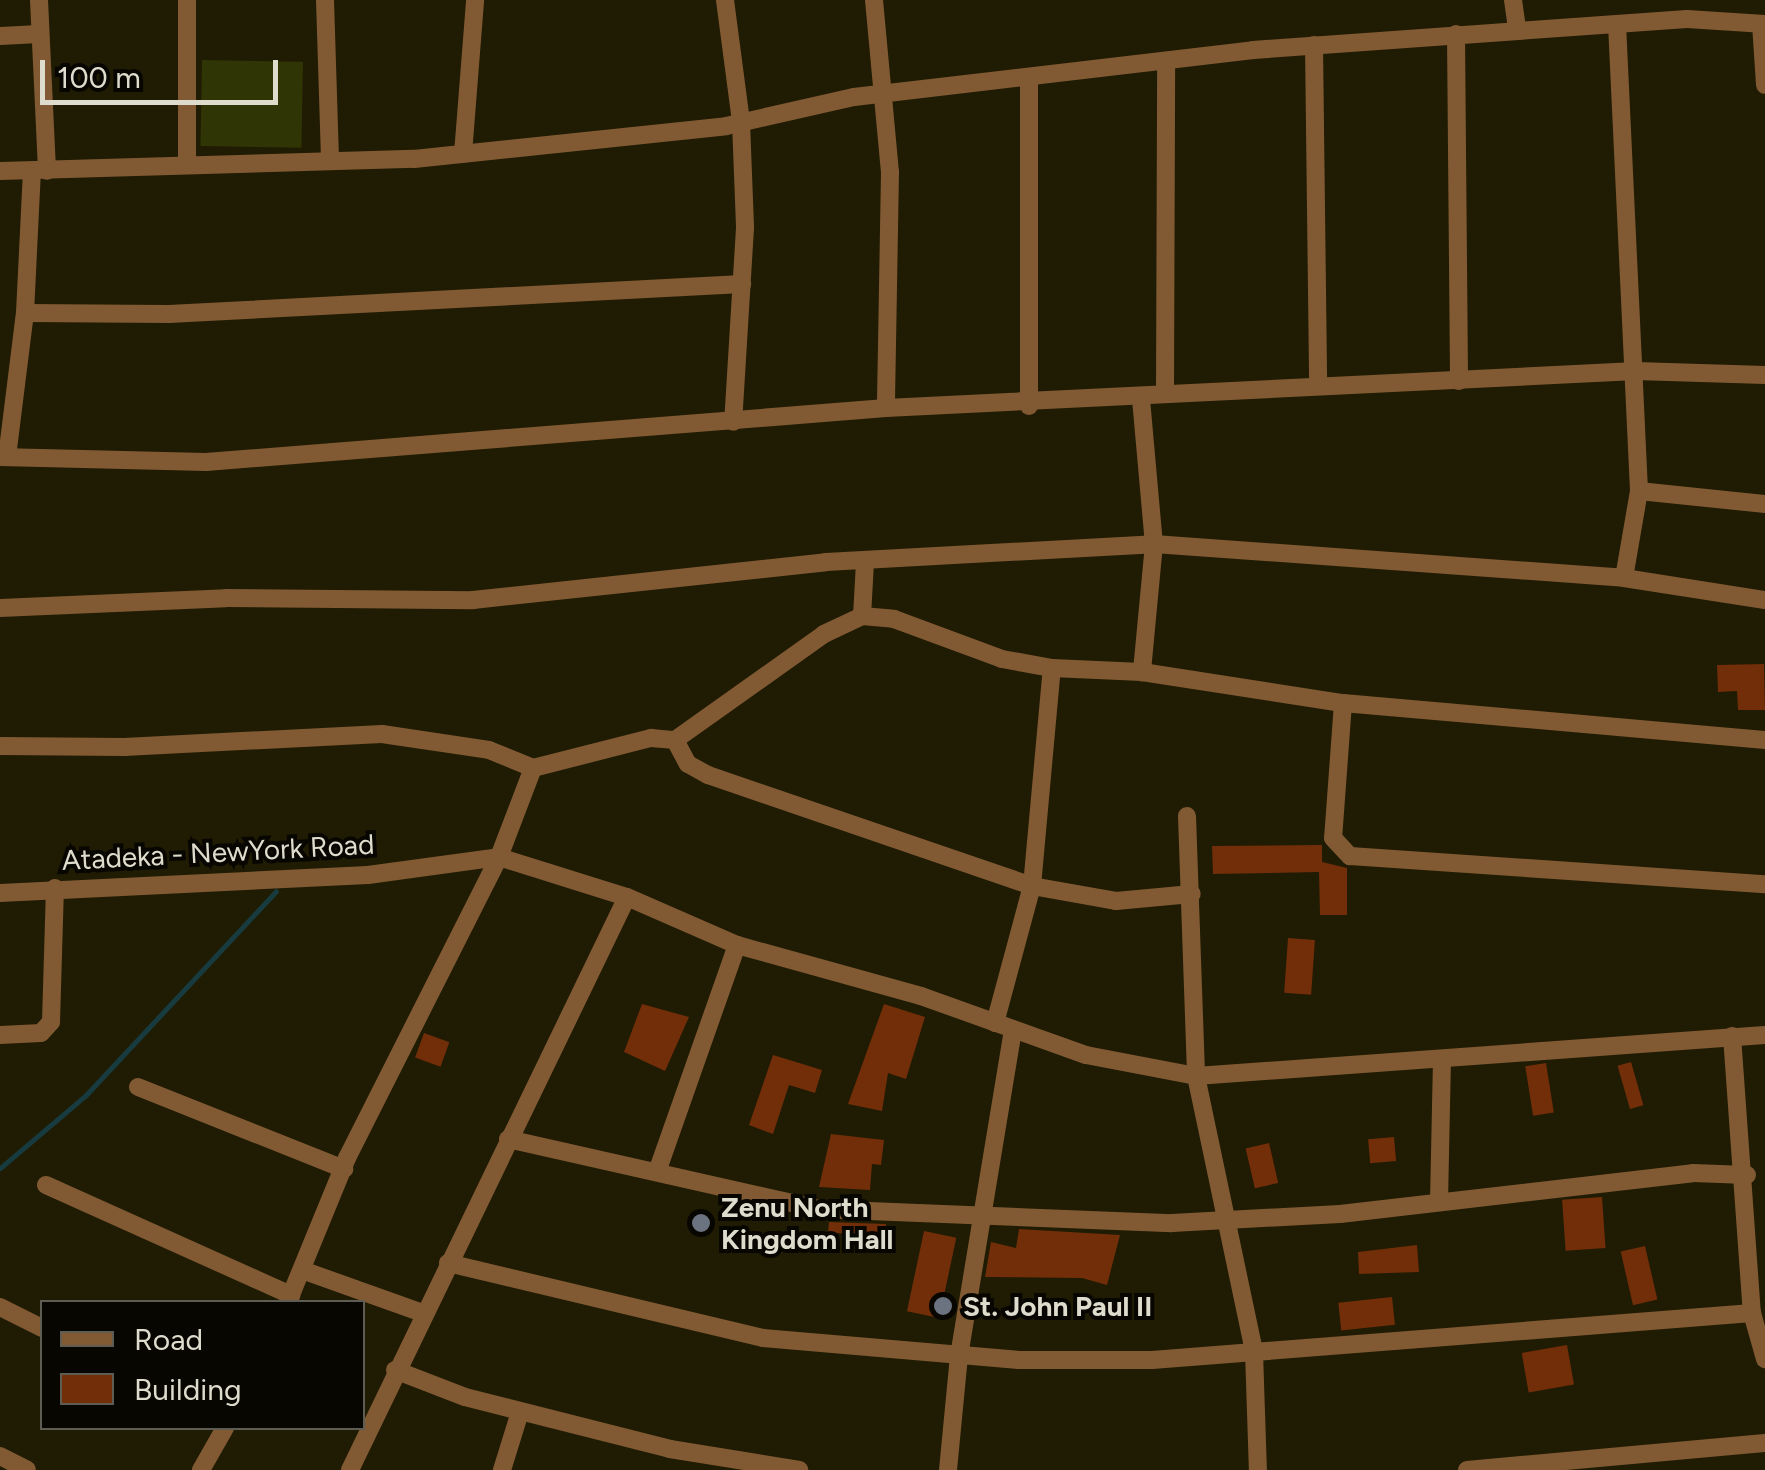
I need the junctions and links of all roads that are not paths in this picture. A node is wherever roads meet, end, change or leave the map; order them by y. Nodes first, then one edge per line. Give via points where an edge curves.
1 (38, 0) edge
2 (187, 0) edge
3 (325, 0) edge
4 (474, 0) edge
5 (725, 0) edge
6 (874, 0) edge
7 (1514, 0) edge
8 (1617, 24) junction
9 (1763, 24) edge
10 (1517, 30) junction
11 (39, 34) junction
12 (1456, 34) junction
13 (0, 36) edge
14 (1314, 45) junction
15 (1166, 61) junction
16 (1029, 79) junction
17 (1765, 85) edge
18 (882, 96) junction
19 (741, 122) junction
20 (464, 154) junction
21 (330, 160) junction
22 (187, 163) junction
23 (0, 171) edge
24 (39, 171) junction
25 (742, 284) junction
26 (25, 313) junction
27 (1636, 371) junction
28 (1765, 375) edge
29 (1459, 381) junction
30 (1318, 386) junction
31 (1165, 393) junction
32 (1141, 399) junction
33 (1029, 406) junction
34 (886, 408) junction
35 (733, 422) junction
36 (3, 457) edge
37 (1639, 491) junction
38 (1765, 504) edge
39 (1154, 544) junction
40 (865, 562) junction
41 (1624, 578) junction
42 (1765, 600) edge
43 (0, 608) edge
44 (862, 616) junction
45 (1052, 668) junction
46 (1142, 672) junction
47 (1343, 702) junction
48 (675, 740) junction
49 (1765, 740) edge
50 (0, 746) edge
51 (533, 768) junction
52 (1186, 816) dead end
53 (499, 857) junction
54 (1765, 884) edge
55 (1032, 886) junction
56 (55, 888) junction
57 (0, 893) edge
58 (1192, 894) junction
59 (627, 897) junction
60 (737, 945) junction
61 (1004, 1026) junction
62 (0, 1035) edge
63 (1765, 1035) edge
64 (1732, 1036) junction
65 (1442, 1060) junction
66 (1196, 1076) junction
67 (138, 1087) dead end
68 (508, 1139) junction
69 (344, 1169) junction
70 (657, 1172) junction
71 (1747, 1175) junction
72 (46, 1184) dead end
73 (1439, 1202) junction
74 (982, 1214) junction
75 (1224, 1219) junction
76 (1757, 1220) edge
77 (448, 1262) junction
78 (302, 1270) junction
79 (290, 1299) edge
80 (0, 1307) edge
81 (423, 1313) junction
82 (1752, 1313) junction
83 (40, 1327) edge
84 (1254, 1352) junction
85 (959, 1356) junction
86 (1765, 1358) edge
87 (395, 1370) junction
88 (520, 1412) junction
89 (224, 1430) edge
90 (1765, 1443) edge
91 (670, 1449) junction
92 (0, 1456) edge
93 (27, 1470) edge
94 (201, 1470) edge
95 (350, 1470) edge
96 (502, 1470) edge
97 (662, 1470) edge
98 (799, 1470) edge
99 (948, 1470) edge
100 (1258, 1470) edge
101 (1467, 1470) edge

1 - 11 street
2 - 22 street
3 - 21 street
4 - 20 street
5 - 19 street
6 - 18 street
7 - 10 street
8 - 9 street
8 - 10 street
8 - 27 street
9 - 17 street
10 - 12 street
11 - 13 street
11 - 24 street
12 - 14 street
12 - 29 street
14 - 15 street
14 - 30 street
15 - 16 street
15 - 31 street
16 - 18 street
16 - 33 street
18 - 19 street
18 - 34 street via 890,172
19 - 20 street
19 - 25 street
20 - 21 street
21 - 22 street
22 - 24 street
23 - 24 street
24 - 26 street
25 - 26 street via 169,314
25 - 35 street
26 - 36 street
27 - 28 street
27 - 29 street
27 - 37 street
29 - 30 street
30 - 31 street
31 - 32 street
32 - 33 street
32 - 39 street
33 - 34 street
34 - 35 street
35 - 36 street via 206,462
37 - 38 street
37 - 41 street
39 - 40 street
39 - 41 street
39 - 46 street
40 - 43 street via 473,600 226,598
40 - 44 street
41 - 42 street
44 - 45 street via 894,619 1002,659
44 - 48 street via 824,634
45 - 46 street
45 - 55 street
46 - 47 street
47 - 49 street
47 - 54 street via 1333,838 1350,856
48 - 51 street via 651,738
48 - 55 street via 688,764 708,775
50 - 51 street via 124,748 382,734 489,750
51 - 53 street
52 - 58 street
53 - 56 street, Atadeka - NewYork Road via 368,874
53 - 59 street
53 - 69 street
55 - 58 street via 1116,901
55 - 61 street
56 - 57 street, Atadeka - NewYork Road
56 - 62 street via 51,1022 41,1032
58 - 66 street
59 - 60 street
59 - 68 street
60 - 61 street
60 - 70 street
61 - 66 street via 1121,1064
61 - 74 street
63 - 64 street
64 - 65 street via 1608,1041
64 - 71 street
65 - 66 street
65 - 73 street
66 - 75 street
67 - 69 street
68 - 70 street
68 - 77 street
69 - 78 street
70 - 74 street via 819,1209
71 - 73 street via 1693,1173
71 - 76 street
72 - 79 street
73 - 75 street
74 - 75 street
74 - 85 street
75 - 84 street
76 - 82 street
77 - 81 street
77 - 85 street via 764,1338
78 - 79 street
78 - 81 street
80 - 83 street
81 - 87 street
82 - 84 street
82 - 86 street
84 - 85 street via 1100,1362
84 - 100 street
85 - 99 street
87 - 88 street
87 - 95 street
88 - 91 street
88 - 96 street
89 - 94 street
90 - 101 street
91 - 97 street
91 - 98 street
92 - 93 street

